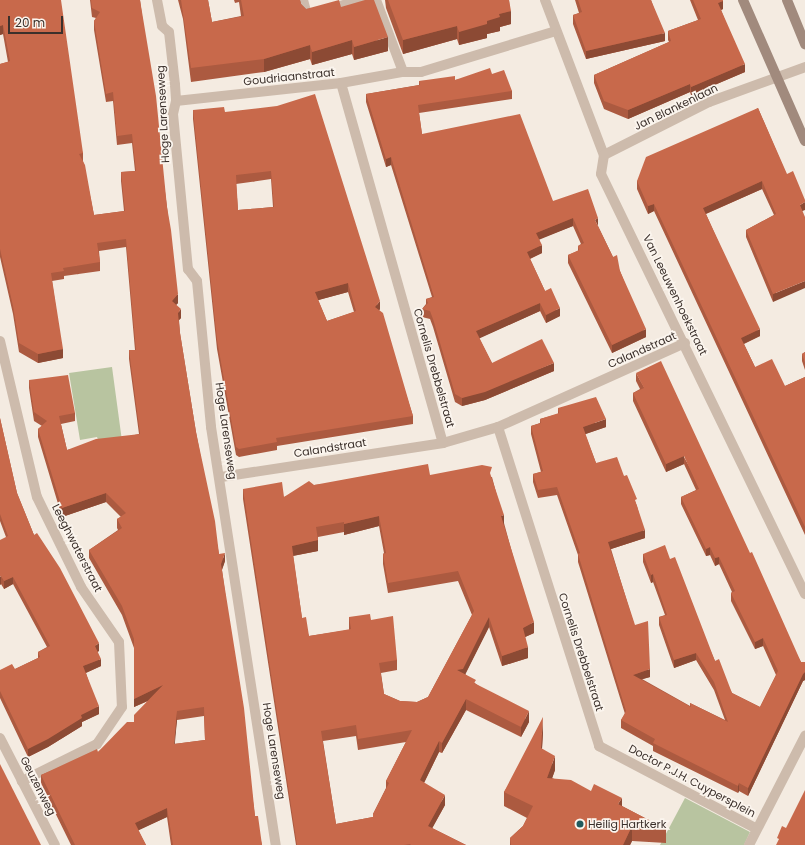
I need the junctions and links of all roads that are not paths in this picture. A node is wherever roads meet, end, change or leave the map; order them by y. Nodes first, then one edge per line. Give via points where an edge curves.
1 (157, 0) edge
2 (303, 0) edge
3 (362, 0) edge
4 (376, 0) edge
5 (545, 0) edge
6 (743, 0) edge
7 (787, 0) edge
8 (556, 31) junction
9 (805, 44) edge
10 (805, 67) edge
11 (403, 72) junction
12 (776, 78) junction
13 (342, 83) junction
14 (176, 101) junction
15 (805, 141) edge
16 (604, 155) junction
17 (0, 341) edge
18 (685, 343) junction
19 (498, 427) junction
20 (443, 443) junction
21 (220, 477) junction
22 (805, 594) edge
23 (805, 736) edge
24 (0, 738) edge
25 (599, 746) joint
26 (22, 781) junction
27 (757, 829) junction
28 (55, 845) edge
29 (276, 845) edge
30 (749, 845) edge

1 - 14 street, Hoge Larenseweg via 162,26 169,32
2 - 3 street via 307,15
4 - 11 street
5 - 8 street, Van Leeuwenhoekstraat
6 - 12 street
7 - 9 street
8 - 11 street, Goudriaanstraat via 421,72
8 - 16 street, Van Leeuwenhoekstraat
10 - 12 street, Jan Blankenlaan
11 - 13 street, Goudriaanstraat
12 - 15 street
12 - 16 street, Jan Blankenlaan via 709,102
13 - 14 street, Goudriaanstraat
13 - 20 street, Cornelis Drebbelstraat
14 - 21 street, Hoge Larenseweg via 173,114 188,269 197,281 211,427
16 - 18 street, Van Leeuwenhoekstraat via 601,174
17 - 26 street, Leeghwaterstraat via 37,497 81,587 119,642 122,707 97,744
18 - 19 street, Calandstraat
18 - 22 street, Van Leeuwenhoekstraat
19 - 20 street, Cornelis Drebbelstraat
19 - 25 street, Cornelis Drebbelstraat
20 - 21 street, Calandstraat
21 - 29 street, Hoge Larenseweg
23 - 27 street
24 - 26 street, Geuzenweg
25 - 27 street, Doctor P.J.H. Cuypersplein
26 - 28 street, Geuzenweg
27 - 30 street, Doctor P.J.H. Cuypersplein

